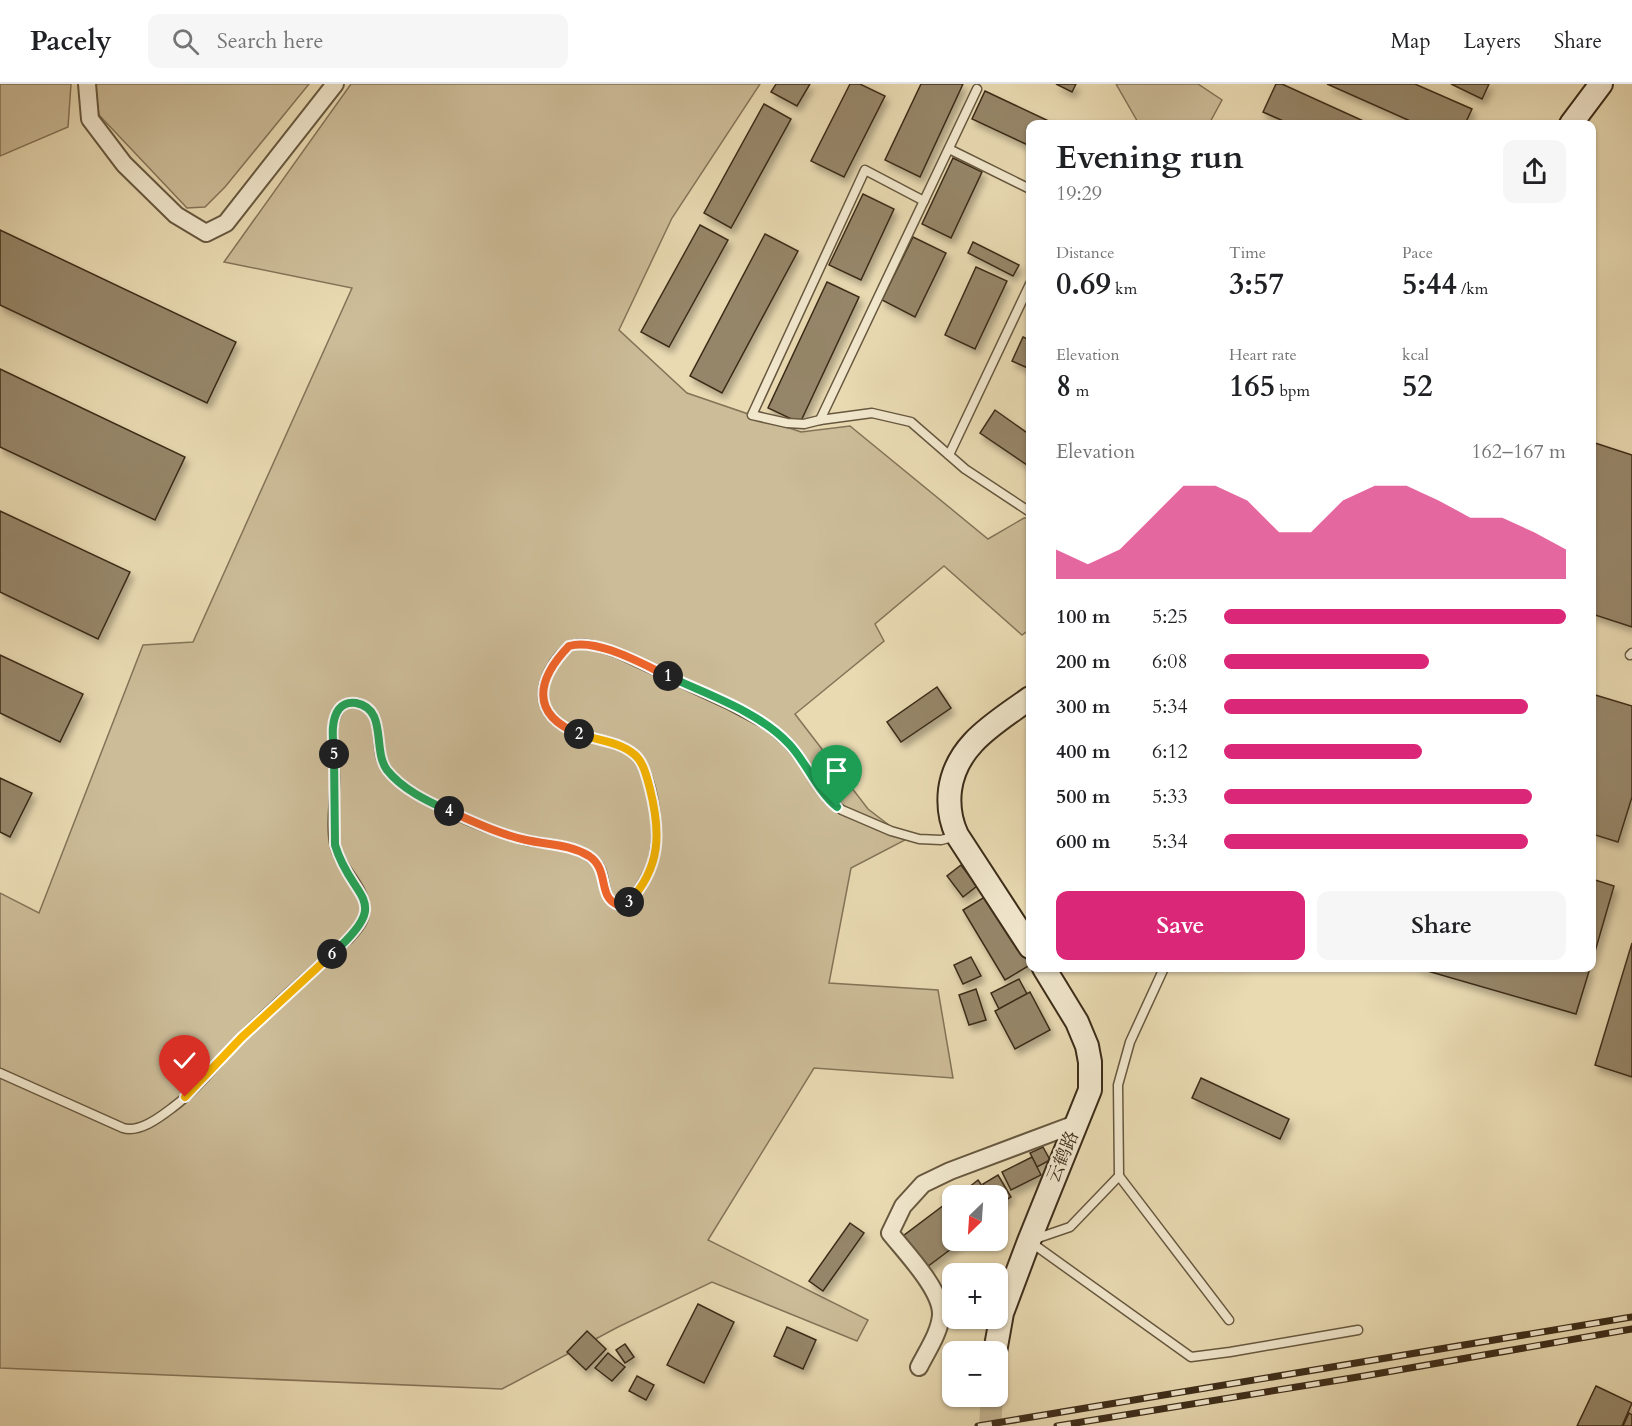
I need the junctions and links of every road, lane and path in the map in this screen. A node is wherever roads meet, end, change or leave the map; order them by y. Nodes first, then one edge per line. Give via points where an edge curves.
1 (87, 84) edge
2 (335, 84) edge
3 (1601, 84) edge
4 (977, 89) dead end
5 (1574, 120) edge
6 (950, 149) junction
7 (1026, 187) edge
8 (924, 201) junction
9 (1026, 292) edge
10 (820, 420) junction
11 (949, 454) junction
12 (1026, 509) edge
13 (1026, 701) edge
14 (957, 836) junction
15 (1026, 941) edge
16 (1046, 972) edge
17 (1162, 972) edge
18 (0, 1073) edge
19 (1078, 1123) junction
20 (1119, 1176) junction
21 (1029, 1241) junction
22 (1229, 1320) dead end
23 (1358, 1330) dead end
24 (997, 1341) edge
25 (920, 1367) dead end

1 - 2 street via 90,119 124,164 176,215 206,233 226,223
3 - 5 street
4 - 6 lane
6 - 7 lane
6 - 8 lane
8 - 10 lane
8 - 10 lane via 865,170 752,415 787,423
9 - 11 lane
10 - 11 lane via 872,413 911,422
11 - 12 lane
13 - 14 street via 983,733 961,757 949,800
14 - 15 street
14 - 18 lane via 919,839 842,810 828,799 788,743 759,720 617,653 573,644 560,655 545,680 542,694 546,708 569,729 634,754 641,763 653,801 656,856 650,872 628,902 618,905 612,901 600,867 582,852 496,831 408,789 383,763 373,713 359,704 345,704 337,713 333,729 334,840 362,894 365,911 360,927 349,939 261,1018 185,1097 136,1129 123,1128
16 - 19 street, 云鹤路 via 1087,1046 1090,1090
17 - 20 lane via 1130,1041 1118,1085
19 - 21 street, 云鹤路
19 - 25 street via 950,1171 923,1184 903,1206 890,1233 935,1292 941,1314
20 - 21 lane via 1070,1227
20 - 22 lane
21 - 23 lane via 1191,1357
21 - 24 street, 云鹤路 via 1002,1313

